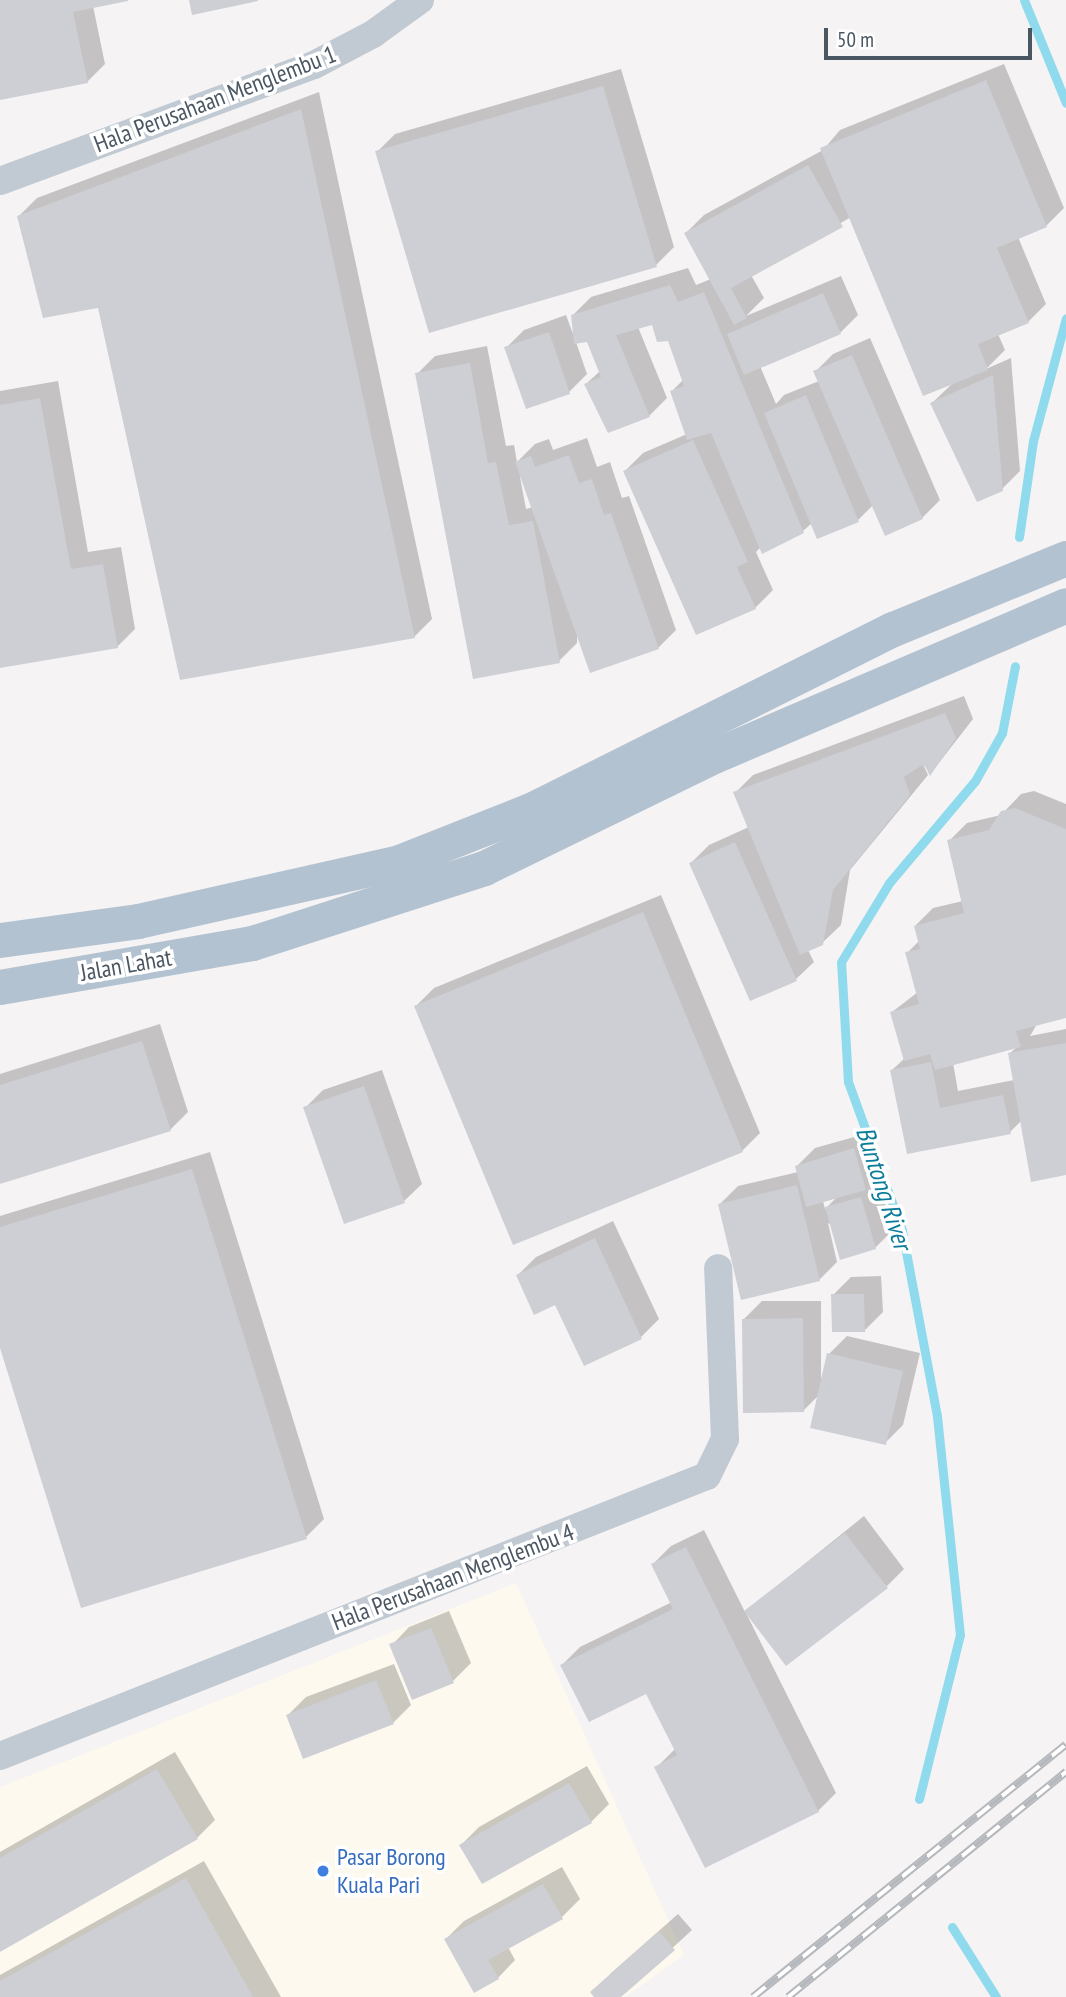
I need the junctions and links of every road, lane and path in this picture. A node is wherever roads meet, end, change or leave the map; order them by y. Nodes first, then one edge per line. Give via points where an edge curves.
1 (420, 0) edge
2 (0, 181) edge
3 (1066, 558) edge
4 (1066, 605) edge
5 (0, 940) edge
6 (0, 987) edge
7 (718, 1268) dead end
8 (0, 1756) edge

1 - 2 street, Hala Perusahaan Menglembu 1 via 373,34 314,65
3 - 5 main road via 893,629 533,809 399,862 138,921
4 - 6 main road, Jalan Lahat via 715,756 484,868 252,943
7 - 8 street, Hala Perusahaan Menglembu 4 via 725,1439 707,1476

